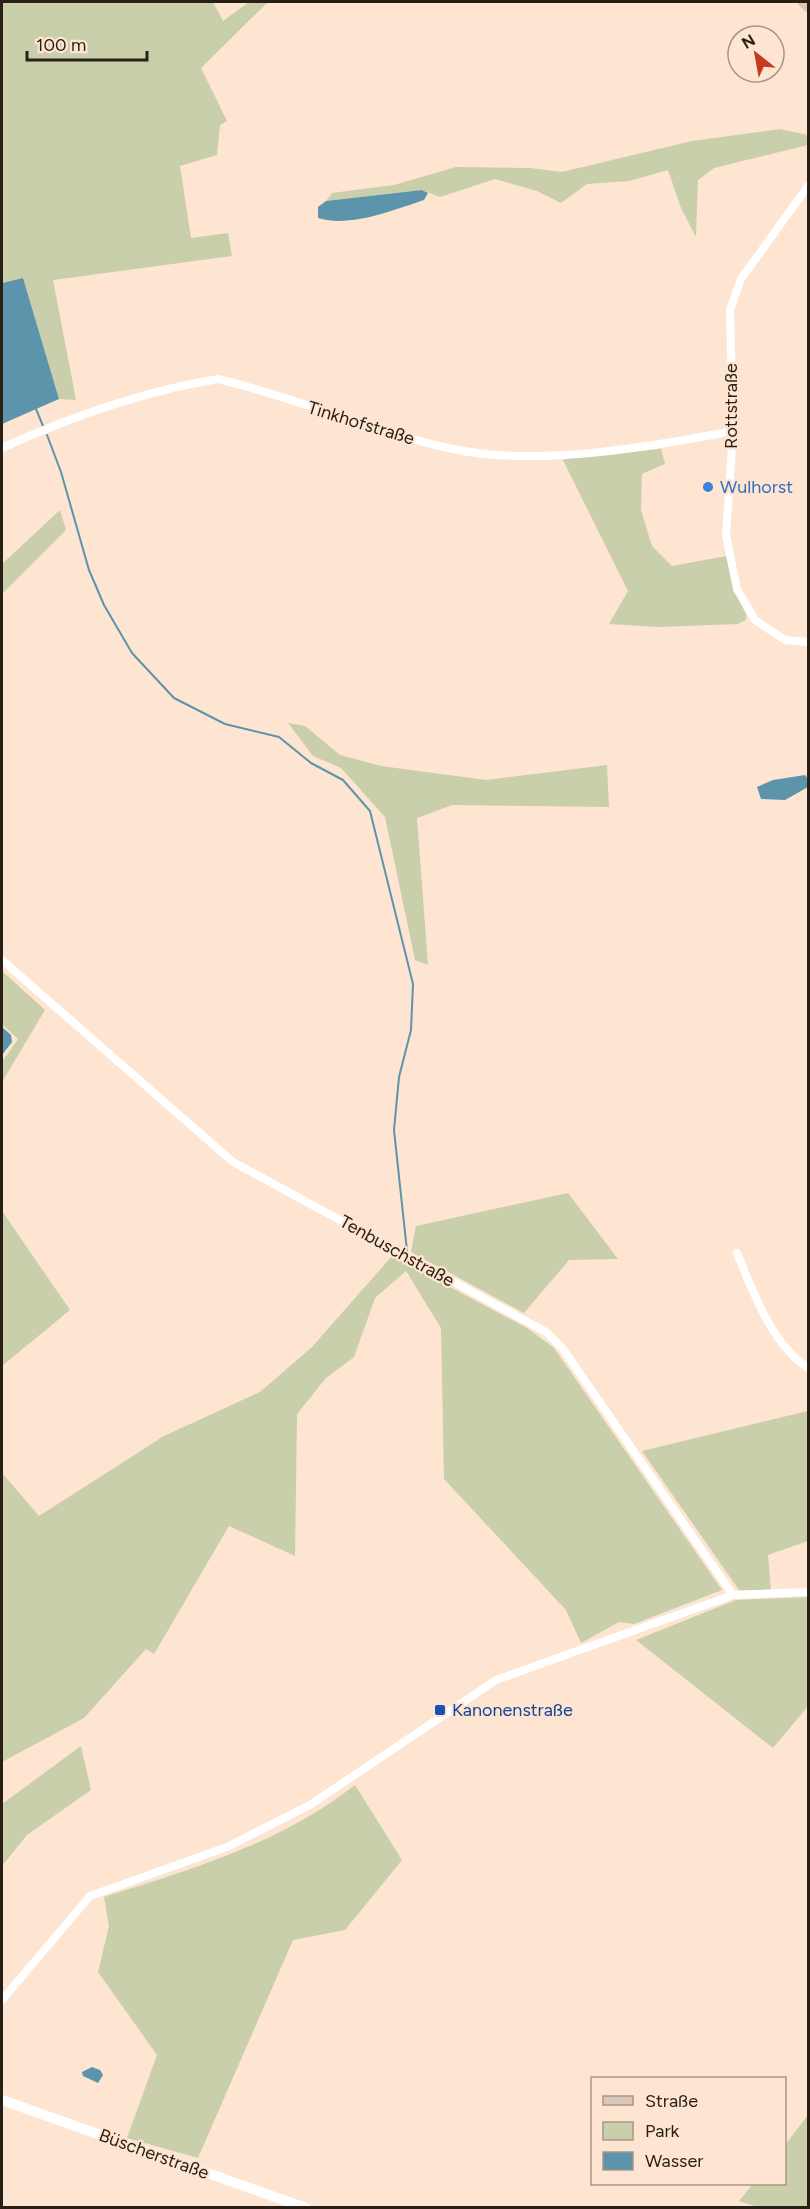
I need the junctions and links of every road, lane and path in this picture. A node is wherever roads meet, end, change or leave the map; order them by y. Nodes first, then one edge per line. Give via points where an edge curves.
1 (804, 2) edge
2 (808, 6) edge
3 (808, 186) edge
4 (733, 431) junction
5 (2, 447) edge
6 (808, 642) edge
7 (2, 960) edge
8 (737, 1253) dead end
9 (808, 1368) edge
10 (808, 1592) edge
11 (733, 1595) junction
12 (2, 2000) edge
13 (2, 2100) edge
14 (306, 2208) edge

1 - 2 main road
3 - 4 street, Rottstraße via 741,279 730,310
4 - 5 street, Tinkhofstraße via 647,448 498,455 455,450 403,437 218,379 96,411
4 - 6 street, Rottstraße via 726,535 737,589 755,620 785,640
7 - 11 street, Tenbuschstraße via 233,1162 546,1332 563,1348
8 - 9 street via 770,1326 796,1360
10 - 11 street
11 - 12 street via 496,1680 310,1805 227,1847 90,1896
13 - 14 street, Büscherstraße

